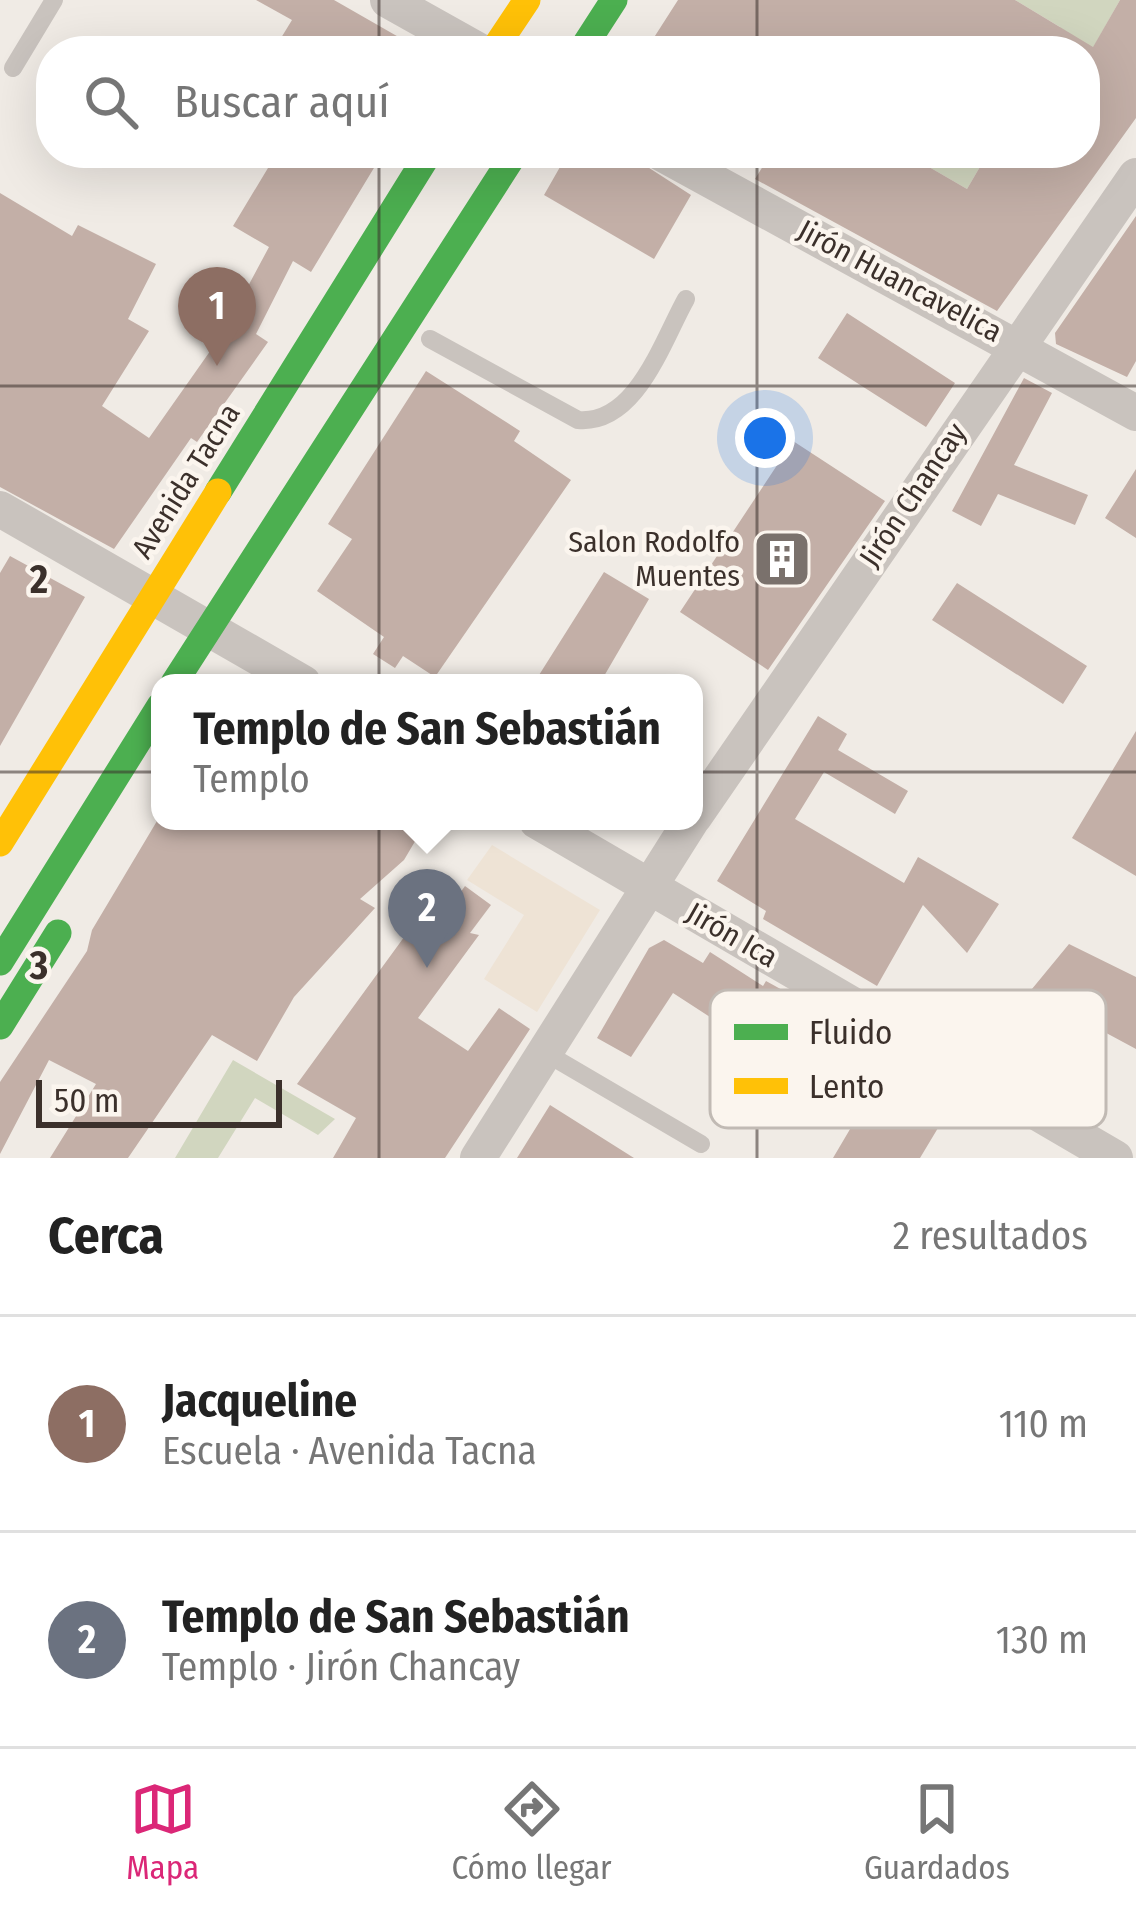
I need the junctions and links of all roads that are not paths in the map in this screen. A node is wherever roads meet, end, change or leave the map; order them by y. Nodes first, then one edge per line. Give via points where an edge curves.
1 (54, 0) edge
2 (388, 0) edge
3 (527, 0) edge
4 (614, 0) edge
5 (456, 36) edge
6 (495, 36) edge
7 (591, 36) edge
8 (13, 68) dead end
9 (420, 168) edge
10 (505, 168) edge
11 (689, 168) edge
12 (1136, 176) edge
13 (686, 299) dead end
14 (430, 340) dead end
15 (1016, 343) junction
16 (1136, 413) edge
17 (0, 509) edge
18 (153, 597) junction
19 (229, 644) junction
20 (187, 674) edge
21 (286, 674) edge
22 (151, 720) edge
23 (703, 804) edge
24 (551, 830) edge
25 (685, 830) edge
26 (0, 843) edge
27 (647, 886) junction
28 (70, 915) dead end
29 (0, 962) edge
30 (826, 990) edge
31 (0, 1026) edge
32 (544, 1052) junction
33 (1063, 1128) edge
34 (701, 1144) dead end
35 (478, 1158) edge
36 (1115, 1158) edge

1 - 8 lane
2 - 5 street
3 - 6 main road
4 - 7 main road
9 - 18 main road, Avenida Tacna
10 - 19 main road
11 - 15 street, Jirón Huancavelica
12 - 15 street, Jirón Chancay
13 - 14 lane via 627,404 599,422 578,420
15 - 16 street, Jirón Huancavelica
15 - 23 street, Jirón Chancay
17 - 18 street
18 - 19 street
18 - 26 main road, Avenida Tacna
19 - 20 main road
19 - 21 street
22 - 29 main road
24 - 27 street, Jirón Ica
25 - 27 street, Jirón Chancay
27 - 30 street, Jirón Ica
27 - 32 street, Jirón Chancay
28 - 31 main road
32 - 34 lane
32 - 35 street, Jirón Chancay
33 - 36 street, Jirón Ica

